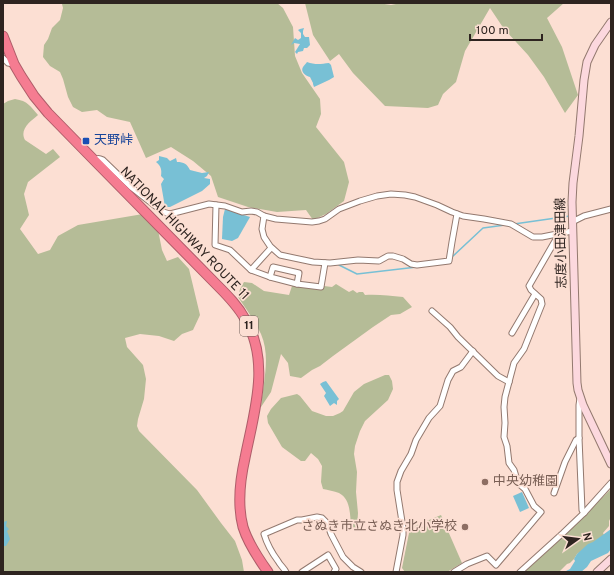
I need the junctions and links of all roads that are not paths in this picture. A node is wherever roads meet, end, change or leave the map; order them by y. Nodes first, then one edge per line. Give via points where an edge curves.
1 (611, 22) edge
2 (3, 36) edge
3 (3, 58) edge
4 (14, 64) junction
5 (94, 160) junction
6 (216, 205) junction
7 (611, 209) edge
8 (457, 214) junction
9 (264, 216) junction
10 (572, 222) junction
11 (572, 231) junction
12 (559, 234) junction
13 (271, 248) junction
14 (324, 263) junction
15 (251, 270) junction
16 (270, 278) junction
17 (297, 284) junction
18 (535, 294) junction
19 (432, 311) dead end
20 (512, 333) dead end
21 (473, 351) junction
22 (509, 382) junction
23 (580, 398) junction
24 (579, 438) junction
25 (611, 464) edge
26 (611, 484) edge
27 (554, 493) dead end
28 (584, 513) junction
29 (611, 559) edge
30 (268, 572) edge
31 (286, 572) edge
32 (302, 572) edge
33 (334, 572) edge
34 (361, 572) edge
35 (396, 572) edge
36 (454, 572) edge
37 (520, 572) edge
38 (598, 572) edge

1 - 10 main road, 志度小田津田線 via 587,62 573,183
2 - 4 highway, NATIONAL HIGHWAY ROUTE 11 / 11
3 - 4 street
4 - 5 highway, NATIONAL HIGHWAY ROUTE 11 / 11 via 48,113
5 - 6 street via 103,160 131,187 163,212 170,214 209,204
5 - 30 highway, NATIONAL HIGHWAY ROUTE 11 / 11 via 237,306 252,333 259,360 259,377 242,470 240,511 249,540
6 - 9 street via 242,212 258,212
6 - 15 street via 215,245 230,250
7 - 10 street
8 - 9 street via 415,197 391,194 360,201 319,221
8 - 12 street via 512,224 533,237
8 - 14 street via 450,261 417,265 388,256 379,261
9 - 13 street via 262,229
10 - 11 main road, 志度小田津田線
11 - 12 street
11 - 23 main road, 志度小田津田線 via 577,383
12 - 18 street via 529,286
13 - 14 street via 280,255
13 - 15 street
14 - 17 street via 321,287
15 - 16 street
16 - 17 street
16 - 17 street via 273,267 299,273
18 - 20 street
18 - 22 street via 541,299 542,304 524,349 514,363
19 - 21 street
21 - 22 street via 498,376
21 - 35 street via 461,367 453,371 440,406 416,440 397,482 403,535
22 - 36 street via 504,407 504,437 508,459 518,483 525,488 540,512 496,564 487,556
23 - 24 street
23 - 25 main road, 志度小田津田線
24 - 27 street via 565,462
24 - 28 street
26 - 28 street
28 - 37 street
29 - 38 main road
31 - 34 street via 267,544 264,534 297,520 317,517 327,523 343,557
32 - 33 street via 328,555 336,569

